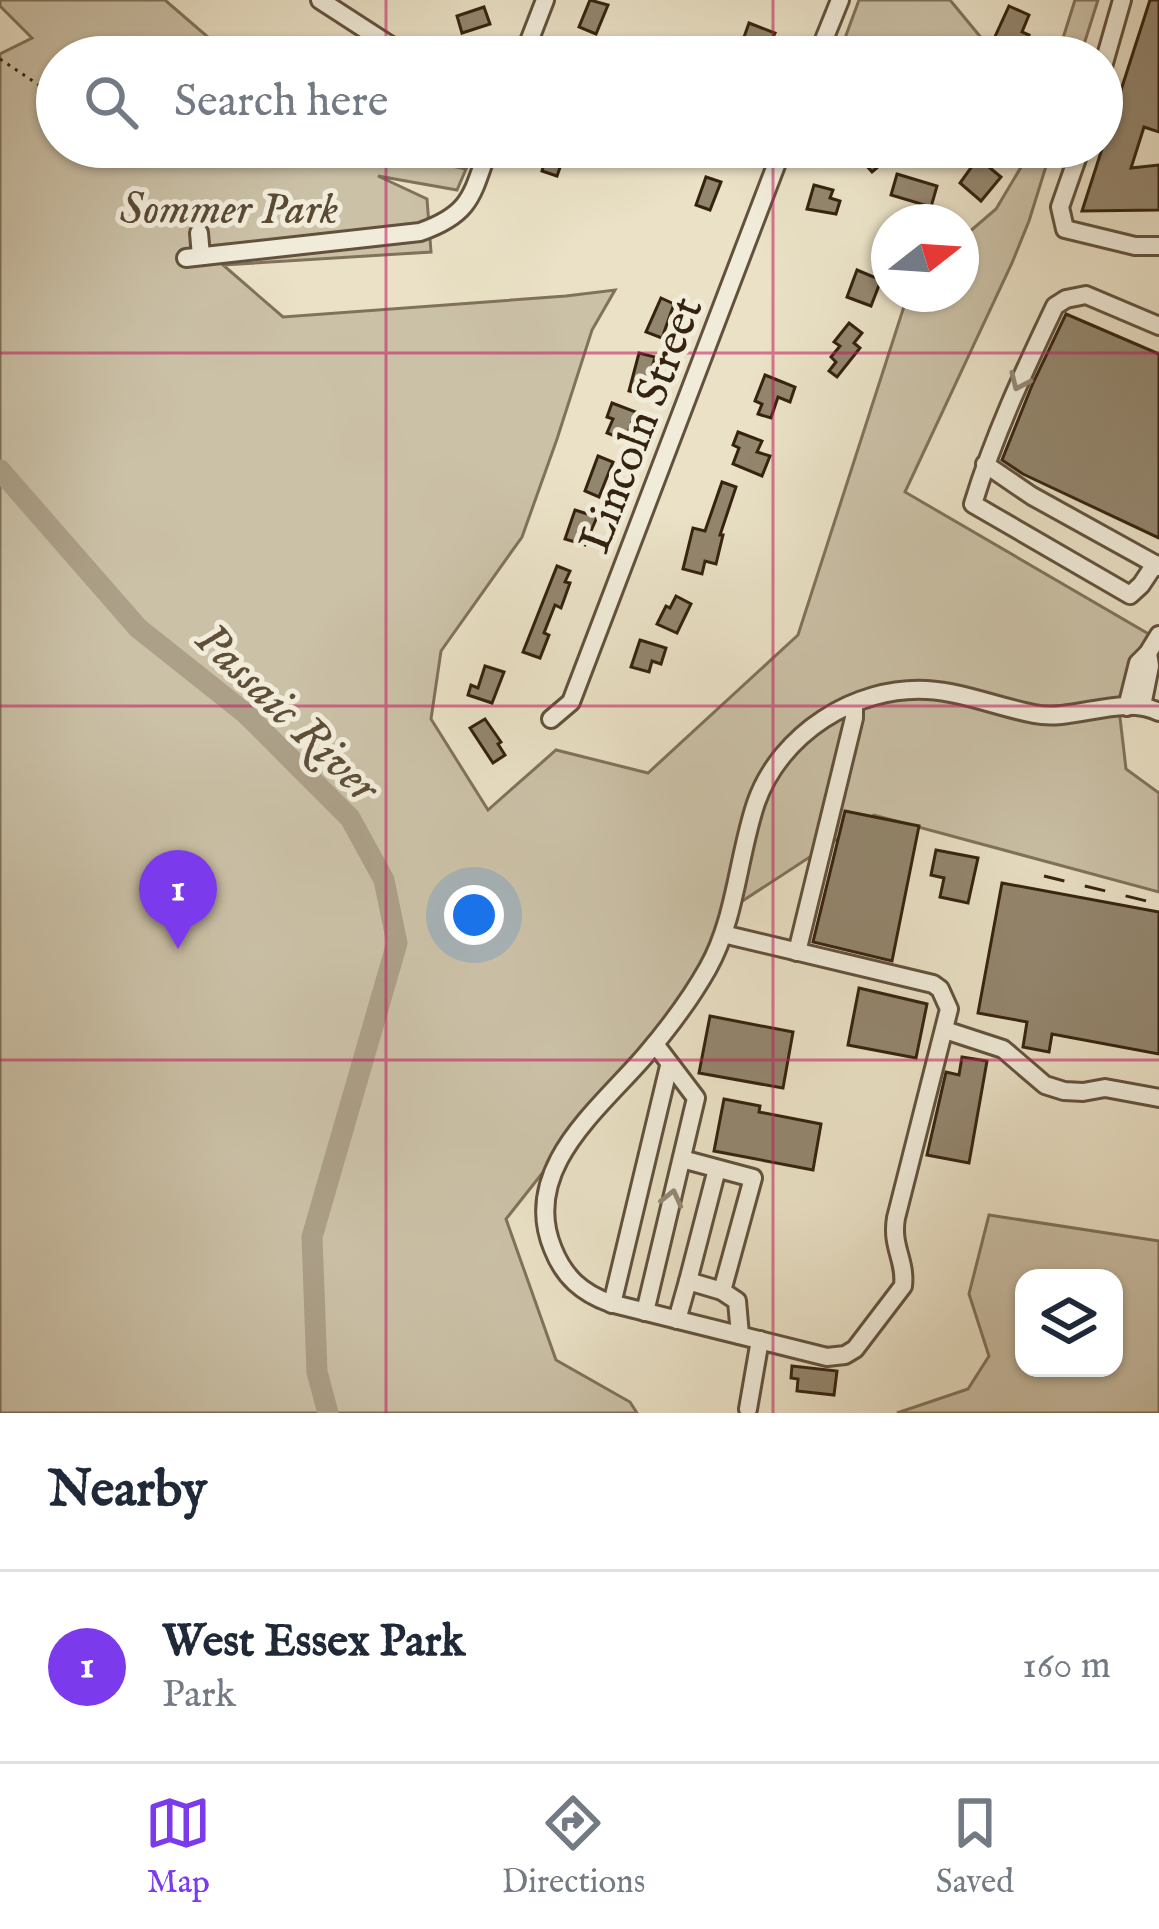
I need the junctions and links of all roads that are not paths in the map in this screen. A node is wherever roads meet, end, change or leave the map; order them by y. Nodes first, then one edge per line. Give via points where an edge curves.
1 (320, 0) edge
2 (545, 0) edge
3 (840, 0) edge
4 (1122, 0) edge
5 (376, 36) edge
6 (532, 36) edge
7 (829, 36) edge
8 (1112, 36) edge
9 (481, 168) edge
10 (776, 168) edge
11 (1074, 168) edge
12 (199, 233) dead end
13 (1159, 246) edge
14 (1159, 326) edge
15 (985, 464) junction
16 (1157, 566) edge
17 (1155, 645) edge
18 (854, 704) junction
19 (1143, 708) edge
20 (1105, 710) junction
21 (550, 719) dead end
22 (723, 934) junction
23 (797, 952) junction
24 (945, 1030) junction
25 (655, 1044) junction
26 (669, 1066) junction
27 (1159, 1098) edge
28 (682, 1159) junction
29 (717, 1169) junction
30 (688, 1281) junction
31 (722, 1291) junction
32 (613, 1304) junction
33 (645, 1312) junction
34 (677, 1320) junction
35 (740, 1335) junction
36 (760, 1340) junction
37 (748, 1409) dead end

1 - 5 street
2 - 6 street
3 - 7 street
4 - 8 street
9 - 12 street via 469,202 420,232 194,257
10 - 21 street, Lincoln Street via 571,702
11 - 13 street via 1060,207 1065,229
14 -> 15 street via 1086,295 1055,306
15 - 16 street
15 - 16 street via 973,504 984,513 1130,595
17 - 19 street via 1138,663
17 - 20 street via 1131,659
18 - 20 street via 925,689 1051,716
18 - 22 street via 796,741 762,790
18 - 23 street
19 - 20 street
22 - 23 street
22 - 25 street
23 - 24 street via 933,984 949,1009
24 - 27 street via 1003,1048 1045,1085
24 - 36 street via 893,1236 904,1277 899,1293 845,1355
25 - 26 street
25 - 32 street via 564,1149 543,1209 565,1272 581,1290
26 - 28 street via 696,1098
26 - 32 street
28 - 29 street
33 -> 28 street
29 - 30 street
29 - 31 street via 753,1178
30 - 31 street
30 - 34 street
31 - 35 street via 737,1301
32 - 33 street
33 - 34 street
34 - 35 street
35 - 36 street
36 - 37 street

